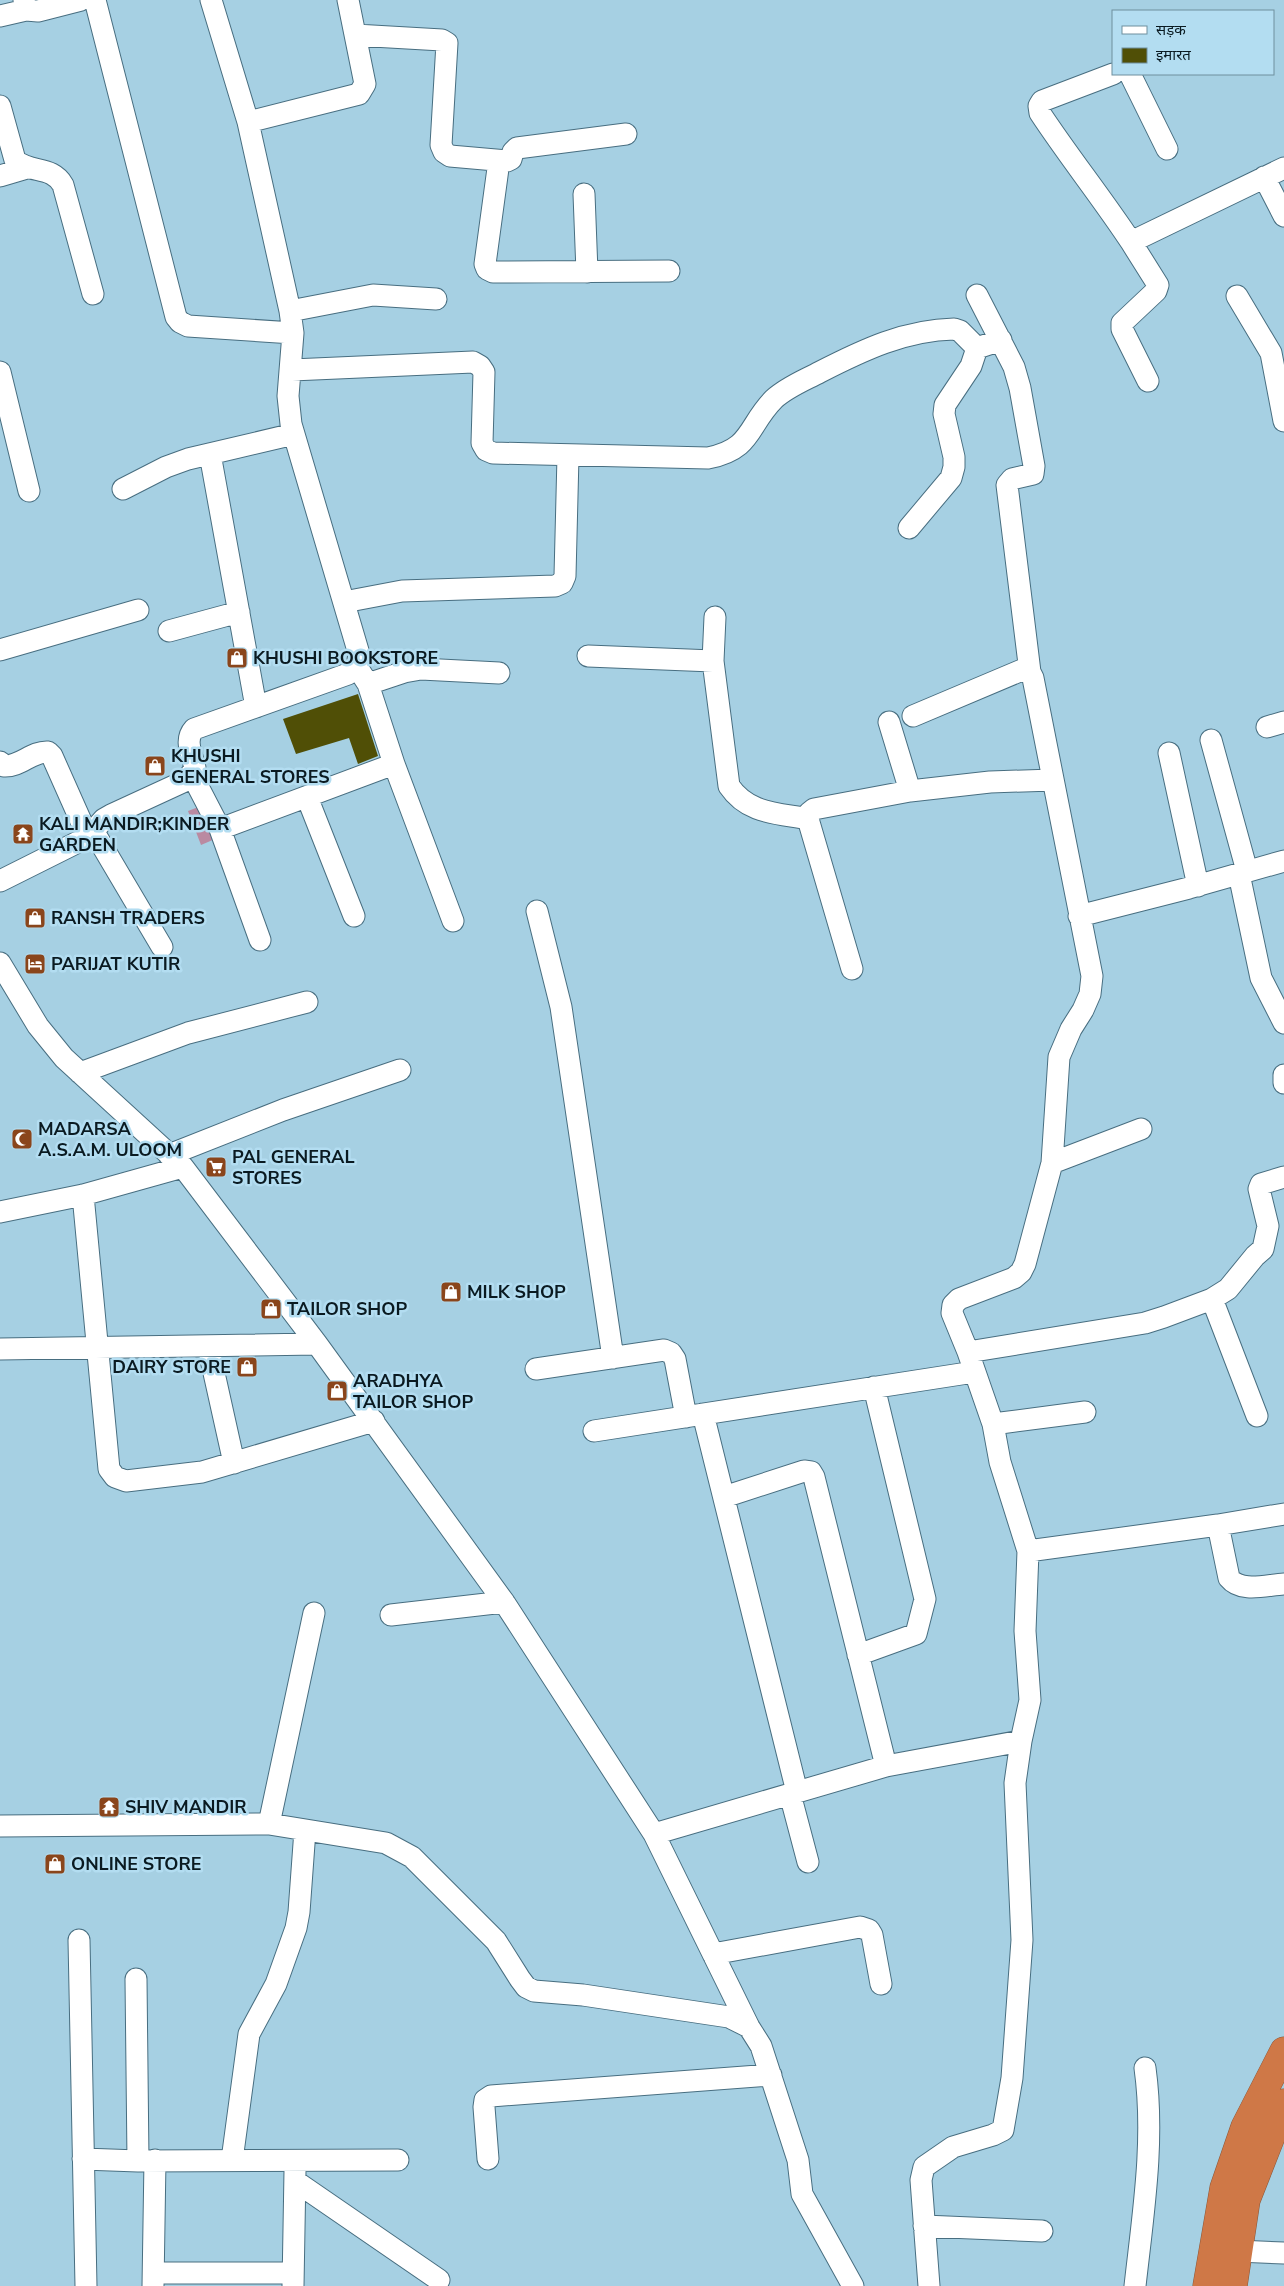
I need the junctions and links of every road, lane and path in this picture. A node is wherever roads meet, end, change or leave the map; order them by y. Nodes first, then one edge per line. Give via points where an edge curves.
1 (81, 0) edge
2 (95, 0) edge
3 (211, 0) edge
4 (348, 0) edge
5 (25, 5) edge
6 (0, 16) edge
7 (355, 35) junction
8 (1112, 74) edge
9 (1130, 75) edge
10 (0, 106) edge
11 (248, 122) junction
12 (626, 134) dead end
13 (1167, 149) dead end
14 (499, 161) junction
15 (27, 168) junction
16 (1284, 168) edge
17 (0, 176) edge
18 (1264, 178) junction
19 (584, 194) dead end
20 (1284, 216) edge
21 (1131, 242) junction
22 (669, 271) dead end
23 (587, 272) junction
24 (92, 294) dead end
25 (977, 295) dead end
26 (1238, 296) dead end
27 (436, 299) dead end
28 (290, 311) junction
29 (293, 333) junction
30 (1001, 340) junction
31 (976, 348) junction
32 (1278, 352) edge
33 (292, 370) junction
34 (0, 372) edge
35 (1148, 381) dead end
36 (1284, 422) edge
37 (294, 434) junction
38 (210, 454) junction
39 (568, 456) junction
40 (123, 489) dead end
41 (29, 491) dead end
42 (909, 528) dead end
43 (344, 602) junction
44 (138, 610) dead end
45 (239, 612) junction
46 (715, 617) dead end
47 (169, 631) dead end
48 (0, 650) edge
49 (588, 656) dead end
50 (713, 661) junction
51 (1030, 672) junction
52 (499, 673) dead end
53 (362, 675) junction
54 (256, 707) junction
55 (913, 716) dead end
56 (890, 722) dead end
57 (1211, 740) dead end
58 (1170, 753) dead end
59 (0, 762) edge
60 (394, 764) junction
61 (192, 775) junction
62 (1053, 780) junction
63 (910, 791) junction
64 (307, 797) junction
65 (808, 819) junction
66 (220, 829) junction
67 (91, 834) junction
68 (1284, 861) edge
69 (1243, 873) junction
70 (0, 881) edge
71 (1198, 886) junction
72 (537, 911) dead end
73 (354, 916) dead end
74 (1079, 916) junction
75 (453, 921) dead end
76 (260, 940) dead end
77 (162, 947) dead end
78 (0, 963) edge
79 (852, 970) dead end
80 (307, 1002) dead end
81 (1284, 1022) edge
82 (400, 1070) dead end
83 (80, 1073) junction
84 (1284, 1075) edge
85 (1284, 1083) edge
86 (1141, 1129) dead end
87 (176, 1161) junction
88 (1052, 1163) junction
89 (1284, 1177) edge
90 (83, 1195) junction
91 (0, 1212) edge
92 (1212, 1299) junction
93 (317, 1344) junction
94 (208, 1346) junction
95 (0, 1349) edge
96 (98, 1349) junction
97 (613, 1358) junction
98 (971, 1362) junction
99 (536, 1369) dead end
100 (874, 1387) junction
101 (1084, 1412) dead end
102 (694, 1416) junction
103 (1257, 1416) dead end
104 (374, 1421) junction
105 (993, 1424) junction
106 (594, 1431) dead end
107 (234, 1463) junction
108 (724, 1497) junction
109 (1284, 1514) edge
110 (1218, 1525) junction
111 (1028, 1551) junction
112 (1284, 1584) edge
113 (504, 1602) junction
114 (314, 1613) dead end
115 (391, 1615) dead end
116 (858, 1655) junction
117 (1021, 1741) junction
118 (886, 1766) junction
119 (793, 1793) junction
120 (269, 1824) junction
121 (0, 1826) edge
122 (305, 1830) junction
123 (654, 1834) junction
124 (808, 1862) dead end
125 (79, 1940) dead end
126 (713, 1954) junction
127 (136, 1978) dead end
128 (881, 1984) dead end
129 (749, 2027) junction
130 (1284, 2051) edge
131 (1145, 2068) dead end
132 (771, 2076) junction
133 (1284, 2103) edge
134 (1254, 2141) junction
135 (83, 2159) junction
136 (488, 2159) dead end
137 (232, 2160) junction
138 (398, 2160) dead end
139 (146, 2161) junction
140 (295, 2171) junction
141 (924, 2226) junction
142 (1042, 2231) dead end
143 (1237, 2251) junction
144 (1284, 2253) edge
145 (293, 2279) edge
146 (153, 2280) edge
147 (439, 2280) dead end
148 (86, 2286) edge
149 (853, 2286) edge
150 (929, 2286) edge
151 (1135, 2286) edge
152 (1207, 2286) edge
153 (1233, 2286) edge

1 - 5 street via 38,11
2 - 29 street via 176,317 188,326
3 - 11 street
4 - 7 street
5 - 6 street
7 - 11 street via 365,84 358,94
7 - 14 street via 442,40 447,43 441,145 444,152 450,156
8 - 21 street via 1042,101 1039,106 1040,113 1068,155 1090,181
9 - 13 street
10 - 15 street via 15,160
11 - 28 street
12 - 14 street via 517,148 510,160
14 - 23 street via 485,264 487,269 493,272
15 - 17 street
15 - 24 street via 54,174 63,185
16 - 18 street
18 - 20 street
18 - 21 street
19 - 23 street
21 - 35 street via 1158,286 1122,323
22 - 23 street
25 - 30 street
26 - 32 street
27 - 28 street via 373,295
28 - 29 street
29 - 33 street
30 - 31 street
30 - 51 street via 1020,388 1034,466 1033,474 1012,479 1007,485
31 - 39 street via 954,328 884,341 782,393 766,408 743,443 721,455 708,458
31 - 42 street via 971,366 945,405 944,414 954,457 951,478
32 - 36 street
33 - 37 street via 288,396
33 - 39 street via 473,362 484,372 482,443 486,450
34 - 41 street
37 - 38 street
37 - 43 street
38 - 40 street via 166,467
38 - 45 street
39 - 43 street via 565,576 562,583 555,586 402,590
43 - 53 street
44 - 48 street
45 - 47 street
45 - 54 street
46 - 50 street
49 - 50 street
50 - 65 street via 729,786 740,800 754,808
51 - 55 street via 1022,670
51 - 62 street
52 - 53 street via 421,669
53 - 54 street via 348,674
53 - 60 street
54 - 61 street via 194,729 189,735 195,768
56 - 63 street
57 - 69 street
58 - 71 street
59 - 67 street via 4,766 12,766 41,752 48,752
60 - 64 street
60 - 75 street
61 - 66 street
61 - 67 street via 104,819
62 - 63 street via 990,782
62 - 74 street
63 - 65 street via 814,809
64 - 66 street
64 - 73 street
65 - 79 street
66 - 76 street
67 - 70 street
67 - 77 street
68 - 69 street
69 - 71 street
69 - 81 street via 1261,978
71 - 74 street
72 - 97 street via 560,1008
74 - 88 street via 1092,976 1090,994 1059,1057
78 - 83 street via 38,1026
80 - 83 street via 188,1033
82 - 87 street via 283,1110
83 - 87 street
84 - 85 street
86 - 88 street
87 - 90 street
87 - 93 street
88 - 98 street via 1021,1272 1014,1278 959,1299 953,1305 952,1313
89 - 92 street via 1261,1184 1259,1190 1268,1226 1263,1249 1228,1289
90 - 91 street
90 - 96 street
92 - 98 street via 1145,1323
92 - 103 street
93 - 94 street
93 - 104 street
94 - 96 street
94 - 107 street
95 - 96 street
96 - 107 street via 109,1469 115,1478 126,1481 202,1472
97 - 99 street
97 - 102 street via 664,1350 671,1353
98 - 100 street
98 - 105 street
100 - 102 street
100 - 116 street via 925,1599 916,1634
101 - 105 street
102 - 106 street
102 - 108 street
104 - 107 street
104 - 113 street
105 - 111 street via 1000,1462
108 - 116 street via 804,1471 811,1472
108 - 119 street
109 - 110 street
110 - 111 street
110 - 112 street via 1229,1578 1234,1584 1243,1587
111 - 117 street via 1025,1631 1030,1700
113 - 115 street
113 - 123 street
114 - 120 street
116 - 118 street
117 - 118 street
117 - 141 street via 1015,1783 1022,1940 1006,2124 999,2132 953,2147 924,2168 921,2180
118 - 119 street
119 - 123 street
119 - 124 street
120 - 121 street
120 - 122 street
122 - 129 street via 386,1843 412,1857 496,1941 526,1987 534,1991 583,1995 729,2017
122 - 137 street via 296,1928 276,1984 249,2034
123 - 126 street
125 - 135 street
126 - 128 street via 860,1927 872,1935
126 - 129 street
127 - 139 street
129 - 132 street via 761,2046
130 - 134 highway
131 - 151 street via 1149,2096 1147,2178
132 - 136 street via 491,2096 485,2100 484,2106
132 - 149 street via 798,2160 802,2194
133 - 134 highway
134 - 143 highway
134 - 152 highway via 1224,2188
135 - 139 street
135 - 148 street
137 - 139 street
137 - 140 street
138 - 140 street
139 - 146 street
140 - 145 street
140 - 147 street
141 - 142 street
141 - 150 street
143 - 144 street
143 - 153 highway
145 - 146 street

